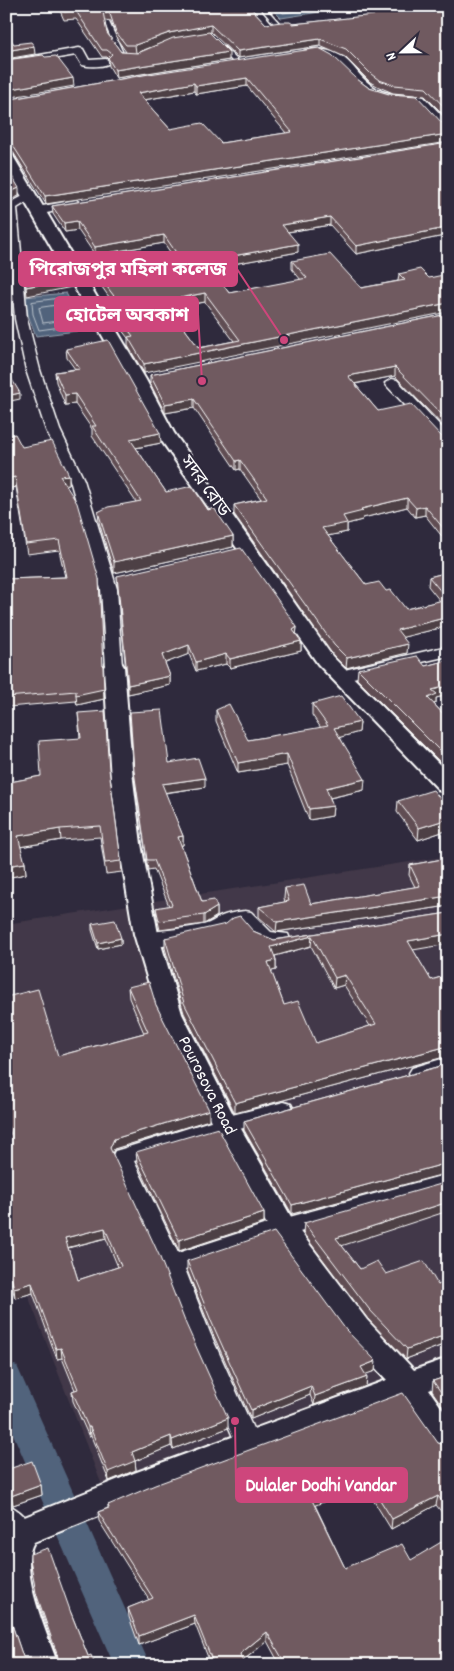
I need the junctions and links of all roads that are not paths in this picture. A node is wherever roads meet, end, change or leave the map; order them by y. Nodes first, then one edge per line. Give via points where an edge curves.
1 (261, 6) edge
2 (106, 22) edge
3 (278, 25) edge
4 (218, 43) edge
5 (295, 55) edge
6 (123, 56) edge
7 (106, 62) edge
8 (253, 62) edge
9 (6, 64) edge
10 (238, 64) junction
11 (220, 67) edge
12 (448, 129) edge
13 (6, 156) edge
14 (92, 202) edge
15 (33, 203) junction
16 (392, 383) dead end
17 (448, 442) edge
18 (249, 549) junction
19 (229, 553) edge
20 (448, 650) edge
21 (114, 667) joint
22 (340, 676) junction
23 (448, 786) edge
24 (302, 936) edge
25 (148, 940) junction
26 (448, 1064) edge
27 (403, 1078) edge
28 (300, 1106) edge
29 (226, 1125) junction
30 (448, 1182) edge
31 (282, 1228) junction
32 (172, 1264) junction
33 (448, 1370) edge
34 (409, 1384) junction
35 (448, 1442) edge
36 (248, 1444) junction
37 (15, 1523) edge
38 (42, 1665) edge

1 - 3 lane
2 - 6 lane via 112,40
4 - 10 lane
5 - 12 street via 320,51 333,55 345,62 367,88 397,100 420,99
7 - 9 street via 86,63 79,51
8 - 10 street
10 - 11 street
13 - 15 street, সদর রোড
14 - 15 street
15 - 18 street, সদর রোড via 142,379 164,433
15 - 21 street via 11,207 21,320 53,430 77,480 114,579
16 - 17 street
18 - 19 street
18 - 22 street, সদর রোড via 325,660
20 - 22 street
21 - 25 street, Pourosova Road via 122,780
22 - 23 street, সদর রোড
24 - 25 street via 273,940 261,934 245,917 201,932
25 - 29 street, Pourosova Road via 170,1014
26 - 27 street
28 - 29 street
29 - 31 street, Pourosova Road
29 - 32 street via 122,1157
30 - 31 street
31 - 32 street
31 - 34 street, Pourosova Road via 357,1329
32 - 36 street
33 - 34 street
34 - 35 street, Pourosova Road
34 - 36 street
36 - 37 street via 145,1483
37 - 38 street via 13,1578

